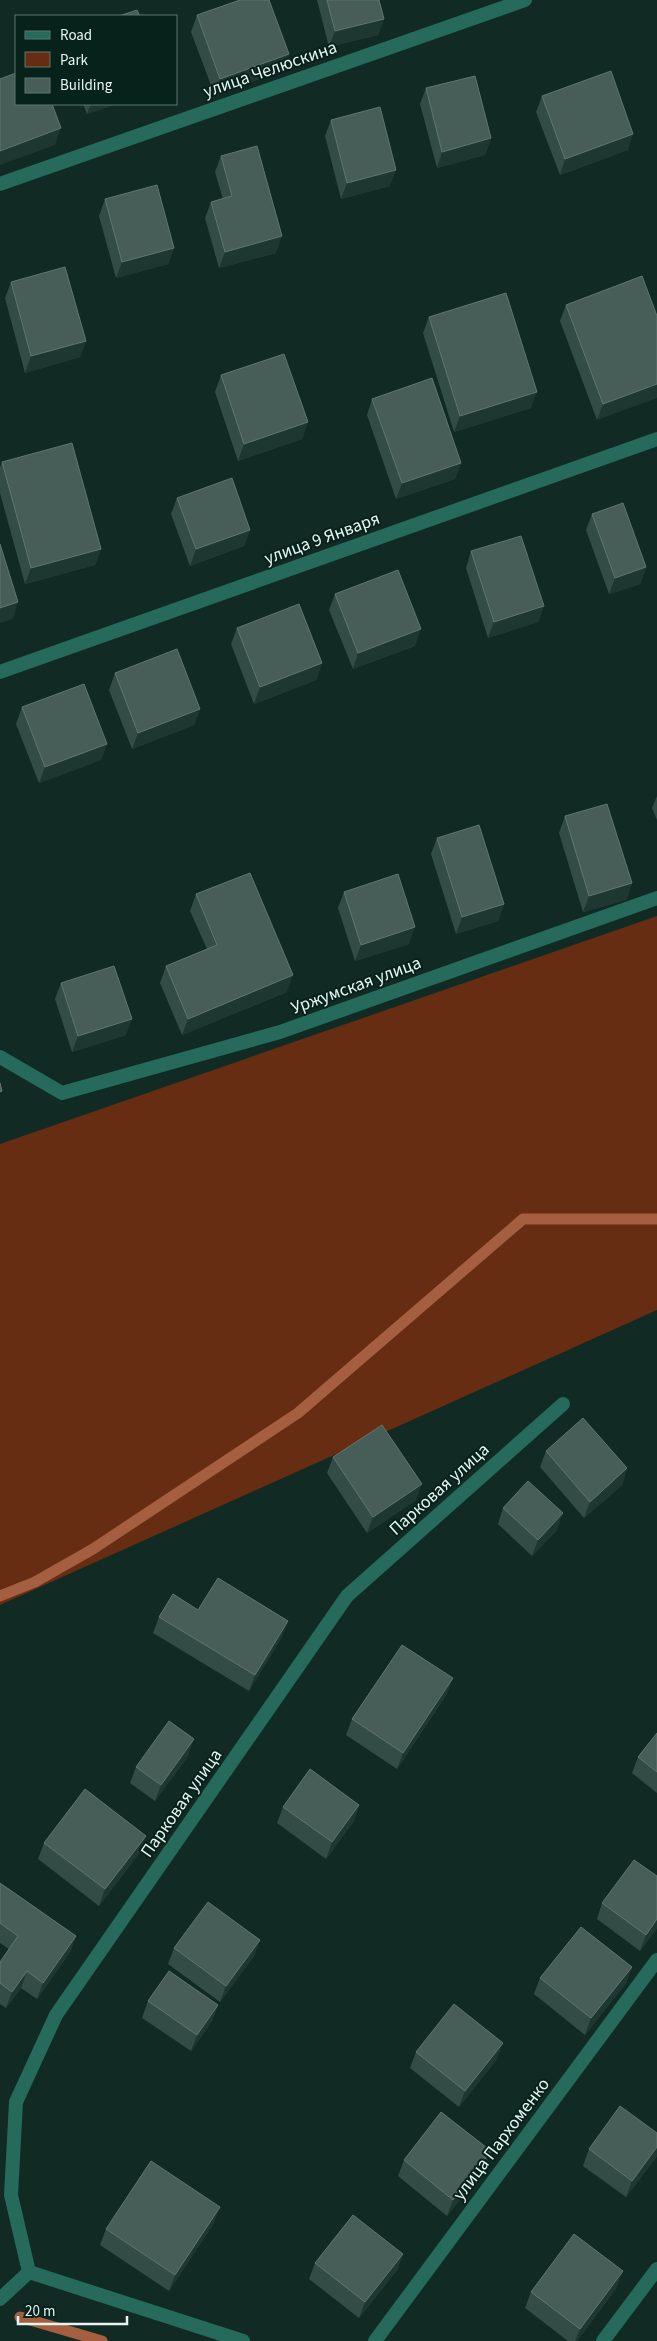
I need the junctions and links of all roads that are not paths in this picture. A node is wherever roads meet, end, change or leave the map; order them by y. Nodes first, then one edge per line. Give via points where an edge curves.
1 (525, 0) edge
2 (0, 184) edge
3 (657, 439) edge
4 (0, 672) edge
5 (657, 898) edge
6 (0, 1057) edge
7 (562, 1404) dead end
8 (657, 1960) edge
9 (657, 2269) edge
10 (29, 2272) junction
11 (0, 2299) edge
12 (243, 2341) edge
13 (375, 2341) edge
14 (603, 2341) edge

1 - 2 street, улица Челюскина
3 - 4 street, улица 9 Января
5 - 6 street, Уржумская улица via 280,1032 62,1093
7 - 10 street, Парковая улица via 347,1596 56,2015 16,2102 11,2195
8 - 13 street, улица Пархоменко
9 - 14 street
10 - 11 street
10 - 12 street

